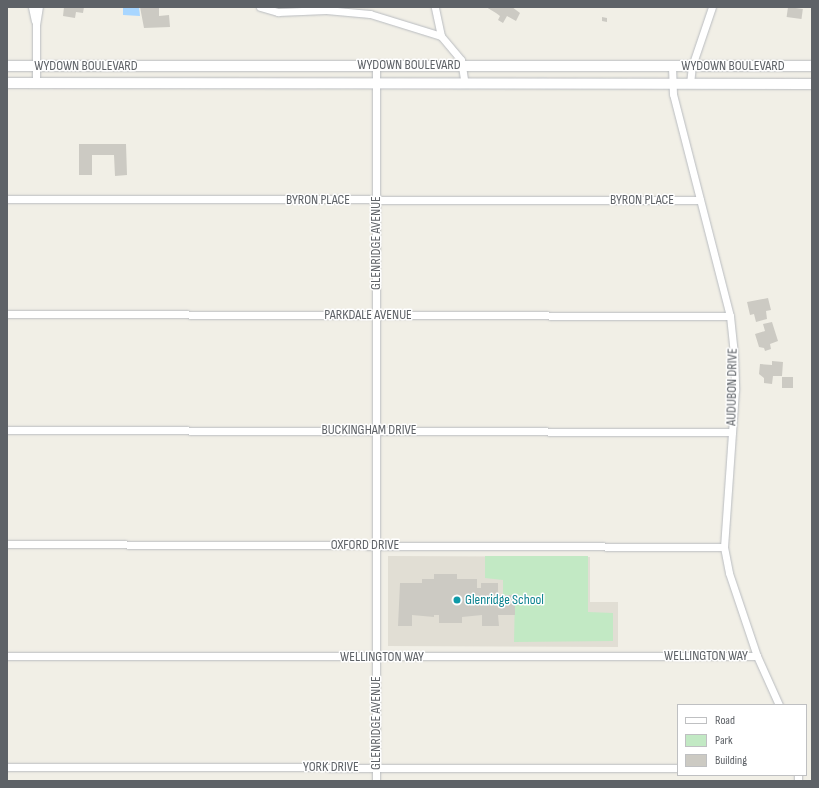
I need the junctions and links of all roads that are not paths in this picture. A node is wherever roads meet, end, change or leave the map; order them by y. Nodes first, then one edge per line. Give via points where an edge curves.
1 (32, 7) edge
2 (39, 7) edge
3 (260, 7) edge
4 (435, 7) edge
5 (712, 7) edge
6 (36, 25) junction
7 (441, 36) junction
8 (376, 65) junction
9 (7, 66) edge
10 (36, 66) junction
11 (463, 66) junction
12 (672, 66) junction
13 (692, 66) junction
14 (812, 66) edge
15 (7, 83) edge
16 (377, 83) junction
17 (36, 84) junction
18 (465, 84) junction
19 (672, 84) junction
20 (690, 84) junction
21 (812, 84) edge
22 (7, 199) edge
23 (375, 200) junction
24 (700, 200) junction
25 (7, 314) edge
26 (376, 316) junction
27 (730, 316) junction
28 (7, 430) edge
29 (375, 430) junction
30 (732, 432) junction
31 (7, 544) edge
32 (376, 545) junction
33 (724, 547) junction
34 (7, 656) edge
35 (757, 656) junction
36 (376, 657) junction
37 (779, 704) edge
38 (7, 767) edge
39 (376, 767) junction
40 (677, 768) edge
41 (376, 781) edge

1 - 6 street
2 - 6 street
3 - 7 street via 278,12 326,10 370,14
4 - 7 street
5 - 13 street
6 - 10 street
7 - 11 street
8 - 10 street, WYDOWN BOULEVARD
8 - 11 street, WYDOWN BOULEVARD
8 - 16 street, GLENRIDGE AVENUE
9 - 10 street, WYDOWN BOULEVARD
10 - 17 street
11 - 12 street, WYDOWN BOULEVARD
11 - 18 street
12 - 13 street, WYDOWN BOULEVARD
12 - 19 street, AUDUBON DRIVE
13 - 14 street, WYDOWN BOULEVARD
13 - 20 street
15 - 17 street, WYDOWN BOULEVARD
16 - 17 street, WYDOWN BOULEVARD
16 - 18 street, WYDOWN BOULEVARD
16 - 23 street, GLENRIDGE AVENUE
18 - 19 street, WYDOWN BOULEVARD
19 - 20 street, WYDOWN BOULEVARD
19 - 24 street, AUDUBON DRIVE
20 - 21 street, WYDOWN BOULEVARD
22 - 23 street, BYRON PLACE
23 - 24 street, BYRON PLACE
23 - 26 street, GLENRIDGE AVENUE
24 - 27 street, AUDUBON DRIVE
25 - 26 street, PARKDALE AVENUE
26 - 27 street, PARKDALE AVENUE
26 - 29 street, GLENRIDGE AVENUE
27 - 30 street, AUDUBON DRIVE via 734,354
28 - 29 street, BUCKINGHAM DRIVE
29 - 30 street, BUCKINGHAM DRIVE
29 - 32 street, GLENRIDGE AVENUE
30 - 33 street, AUDUBON DRIVE
31 - 32 street, OXFORD DRIVE
32 - 33 street, OXFORD DRIVE
32 - 36 street, GLENRIDGE AVENUE
33 - 35 street, AUDUBON DRIVE via 729,573
34 - 36 street, WELLINGTON WAY
35 - 36 street, WELLINGTON WAY
35 - 37 street, AUDUBON DRIVE
36 - 39 street, GLENRIDGE AVENUE
38 - 39 street, YORK DRIVE
39 - 40 street, YORK DRIVE
39 - 41 street, GLENRIDGE AVENUE

